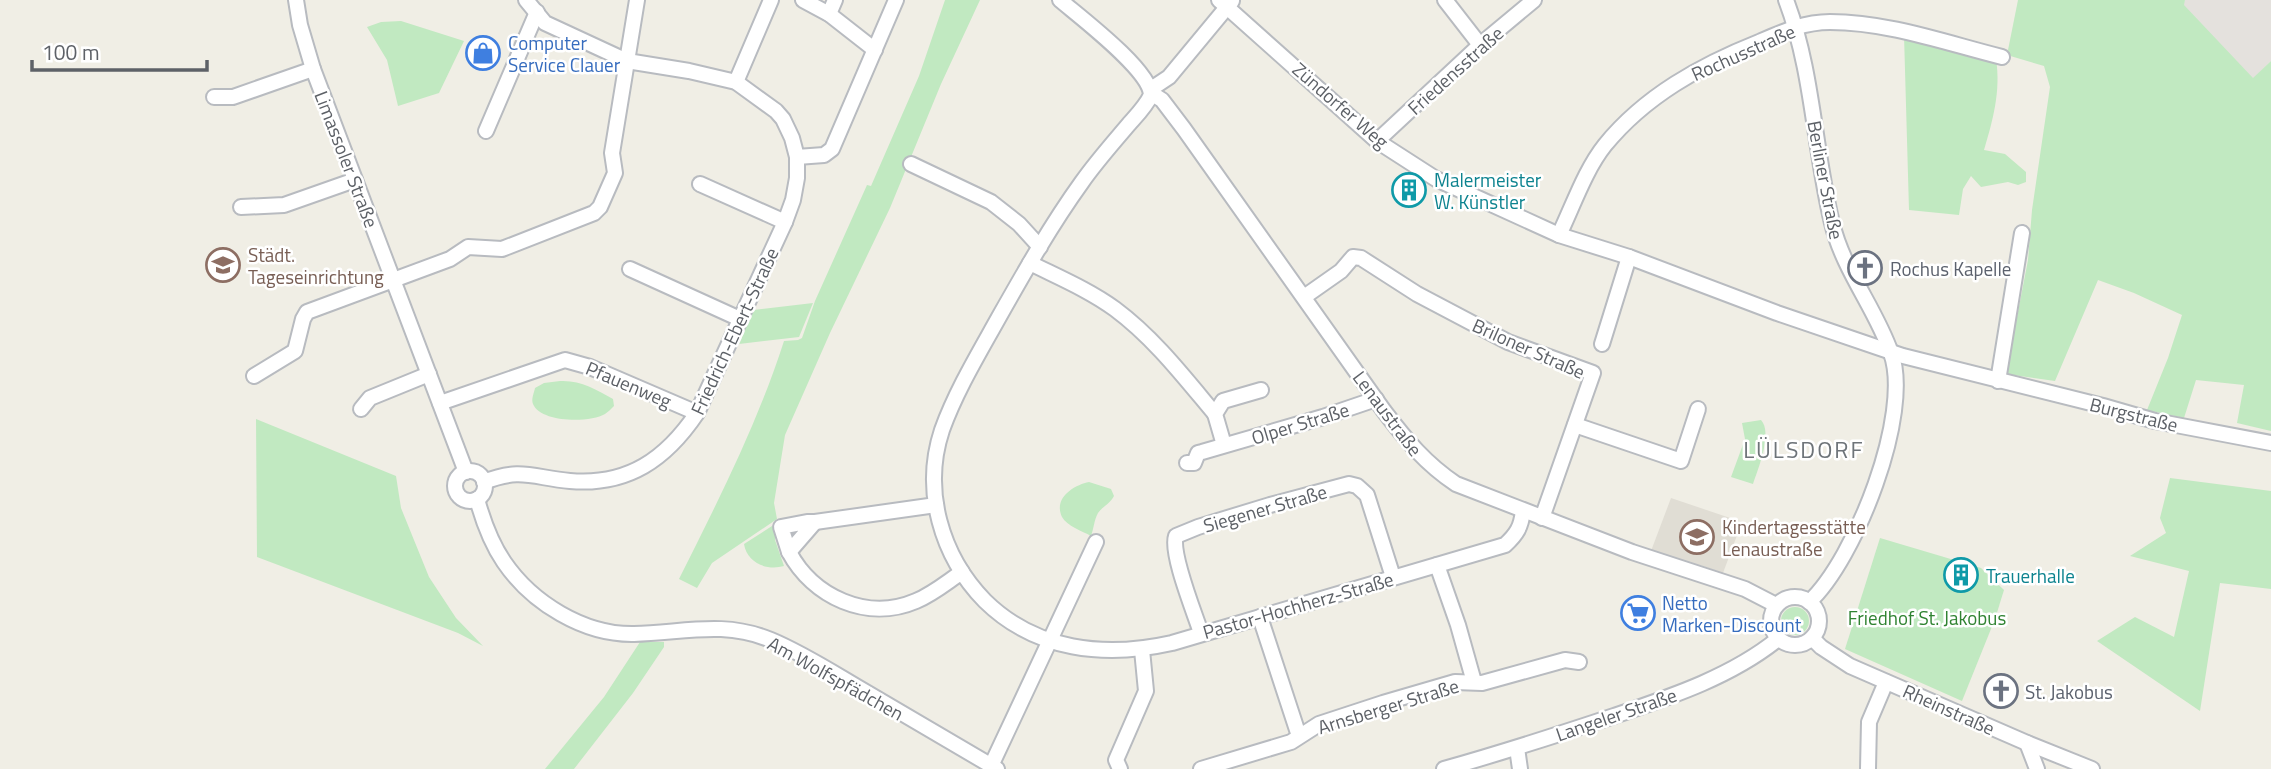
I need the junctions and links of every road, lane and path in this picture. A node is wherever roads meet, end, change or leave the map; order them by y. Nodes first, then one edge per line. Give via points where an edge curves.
1 (296, 0) edge
2 (526, 0) edge
3 (637, 0) edge
4 (771, 0) edge
5 (803, 0) edge
6 (835, 0) edge
7 (896, 0) edge
8 (1060, 0) edge
9 (1445, 0) edge
10 (1534, 0) edge
11 (1786, 0) edge
12 (1226, 2) edge
13 (537, 12) junction
14 (829, 14) junction
15 (1796, 26) junction
16 (1480, 45) junction
17 (875, 50) junction
18 (2002, 57) dead end
19 (626, 61) junction
20 (313, 69) junction
21 (736, 82) junction
22 (1150, 89) junction
23 (214, 97) dead end
24 (486, 131) dead end
25 (1377, 141) junction
26 (797, 157) junction
27 (911, 164) dead end
28 (355, 180) junction
29 (700, 184) dead end
30 (241, 207) dead end
31 (785, 222) junction
32 (2022, 233) dead end
33 (1559, 235) junction
34 (1040, 247) junction
35 (1629, 257) junction
36 (1030, 263) junction
37 (630, 269) dead end
38 (393, 279) junction
39 (1304, 297) junction
40 (740, 318) junction
41 (1602, 344) dead end
42 (1891, 352) junction
43 (429, 374) junction
44 (254, 376) dead end
45 (1998, 381) junction
46 (1261, 390) dead end
47 (1376, 399) junction
48 (440, 403) junction
49 (361, 409) dead end
50 (1698, 409) dead end
51 (697, 413) junction
52 (1215, 414) junction
53 (1575, 425) junction
54 (2271, 443) edge
55 (1224, 445) junction
56 (1187, 464) dead end
57 (466, 472) junction
58 (484, 482) junction
59 (477, 499) junction
60 (936, 505) junction
61 (1523, 511) junction
62 (1542, 518) junction
63 (815, 522) junction
64 (1096, 542) dead end
65 (789, 552) junction
66 (1437, 565) junction
67 (962, 572) junction
68 (1393, 577) junction
69 (1809, 601) junction
70 (1776, 605) junction
71 (1259, 617) junction
72 (1201, 634) junction
73 (1812, 638) junction
74 (1778, 639) junction
75 (1049, 641) junction
76 (1142, 650) junction
77 (1579, 662) dead end
78 (1474, 682) junction
79 (1886, 682) junction
80 (1299, 736) junction
81 (2027, 743) junction
82 (1517, 748) junction
83 (994, 767) edge
84 (1120, 769) edge
85 (1201, 769) edge
86 (1444, 769) edge
87 (1520, 769) edge
88 (1868, 769) edge
89 (2037, 769) edge
90 (2092, 769) edge

1 - 20 street, Limassoler Straße
2 - 13 street
3 - 19 street
4 - 21 street
5 - 14 street
6 - 14 street
7 - 17 street
8 - 22 street, Lenaustraße via 1100,33 1147,80
9 - 16 street
10 - 16 street, Friedensstraße
11 - 15 street, Berliner Straße
12 - 22 street, Pastor-Hochherz-Straße via 1169,77
12 - 25 street, Zündorfer Weg
13 - 19 street via 552,27
13 - 24 street
14 - 17 street
15 - 18 street, Rochusstraße via 1829,22 1866,25
15 - 33 street, Rochusstraße via 1697,70 1639,111 1594,161
15 - 42 street, Berliner Straße via 1835,236
16 - 25 street, Friedensstraße
17 - 26 street via 832,149 824,155
19 - 21 street
19 - 38 street via 612,153 615,173 600,207 587,217 502,249 468,247 450,259
20 - 23 street via 233,97
20 - 28 street, Limassoler Straße
21 - 26 street, Friedrich-Ebert-Straße via 783,119
22 - 34 street, Pastor-Hochherz-Straße via 1148,101 1082,181
22 - 39 street, Lenaustraße via 1184,129
25 - 33 street, Zündorfer Weg via 1436,179
26 - 31 street, Friedrich-Ebert-Straße via 797,178
27 - 34 street via 990,202
28 - 30 street via 284,205
28 - 38 street, Limassoler Straße
29 - 31 street
31 - 40 street, Friedrich-Ebert-Straße
32 - 45 street
33 - 35 street, Zündorfer Weg
34 - 36 street, Pastor-Hochherz-Straße
35 - 41 street
35 - 42 street, Zündorfer Weg
36 - 52 street via 1126,317
36 - 60 street, Pastor-Hochherz-Straße via 962,384 942,431 934,475
37 - 40 street
38 - 43 street, Limassoler Straße
38 - 44 street via 307,312 295,351
39 - 47 street, Lenaustraße
39 - 53 street, Briloner Straße via 1353,257 1361,258 1508,342 1593,373
40 - 51 street, Friedrich-Ebert-Straße
42 - 45 street, Burgstraße
42 - 69 street via 1897,386 1886,452 1853,537 1821,592
43 - 48 street, Limassoler Straße
43 - 49 street via 370,398
45 - 54 street, Burgstraße via 2155,421
46 - 52 street via 1223,401
47 - 55 street, Olper Straße
47 - 61 street, Lenaustraße via 1412,449 1443,476
48 - 51 street, Pfauenweg via 565,360
48 - 57 street, Limassoler Straße
50 - 53 street via 1681,461
51 - 58 street, Friedrich-Ebert-Straße via 662,455 619,476 577,481 517,473
52 - 55 street, Olper Straße
53 - 62 street, Briloner Straße
55 - 56 street, Olper Straße via 1198,453 1194,463
57 - 58 street via 477,473
57 - 59 street via 457,479 456,491 465,500
58 - 59 street
59 - 83 street, Am Wolfspfädchen via 504,563 557,612 597,628 631,634 717,628 769,639
60 - 63 street
60 - 67 street, Pastor-Hochherz-Straße via 944,537
61 - 62 street, Lenaustraße
61 - 66 street, Pastor-Hochherz-Straße via 1516,535 1505,545
62 - 70 street, Lenaustraße via 1745,589
63 - 65 street
63 - 65 street via 782,527
64 - 75 street
65 - 67 street via 814,585 842,602 869,608 917,601
66 - 68 street, Pastor-Hochherz-Straße
66 - 78 street
67 - 75 street, Pastor-Hochherz-Straße via 1007,620
68 - 71 street, Pastor-Hochherz-Straße
68 - 72 street, Siegener Straße via 1367,495 1357,486 1349,484 1269,505 1176,536 1177,558
69 - 70 street via 1788,597
69 - 73 street via 1819,619
70 - 74 street via 1770,619
71 - 72 street, Pastor-Hochherz-Straße
71 - 80 street
72 - 76 street, Pastor-Hochherz-Straße
73 - 74 street via 1799,645
73 - 79 street, Rheinstraße via 1839,659
74 - 82 street, Langeler Straße via 1731,670 1666,698
75 - 76 street, Pastor-Hochherz-Straße via 1105,650
75 - 83 street
76 - 84 street via 1146,691 1116,760
77 - 78 street, Arnsberger Straße via 1565,660
78 - 80 street, Arnsberger Straße via 1455,682 1384,703 1319,724
79 - 81 street, Rheinstraße
79 - 88 street via 1869,722
80 - 85 street, Arnsberger Straße
81 - 89 street
81 - 90 street, Rheinstraße
82 - 86 street, Langeler Straße
82 - 87 street

